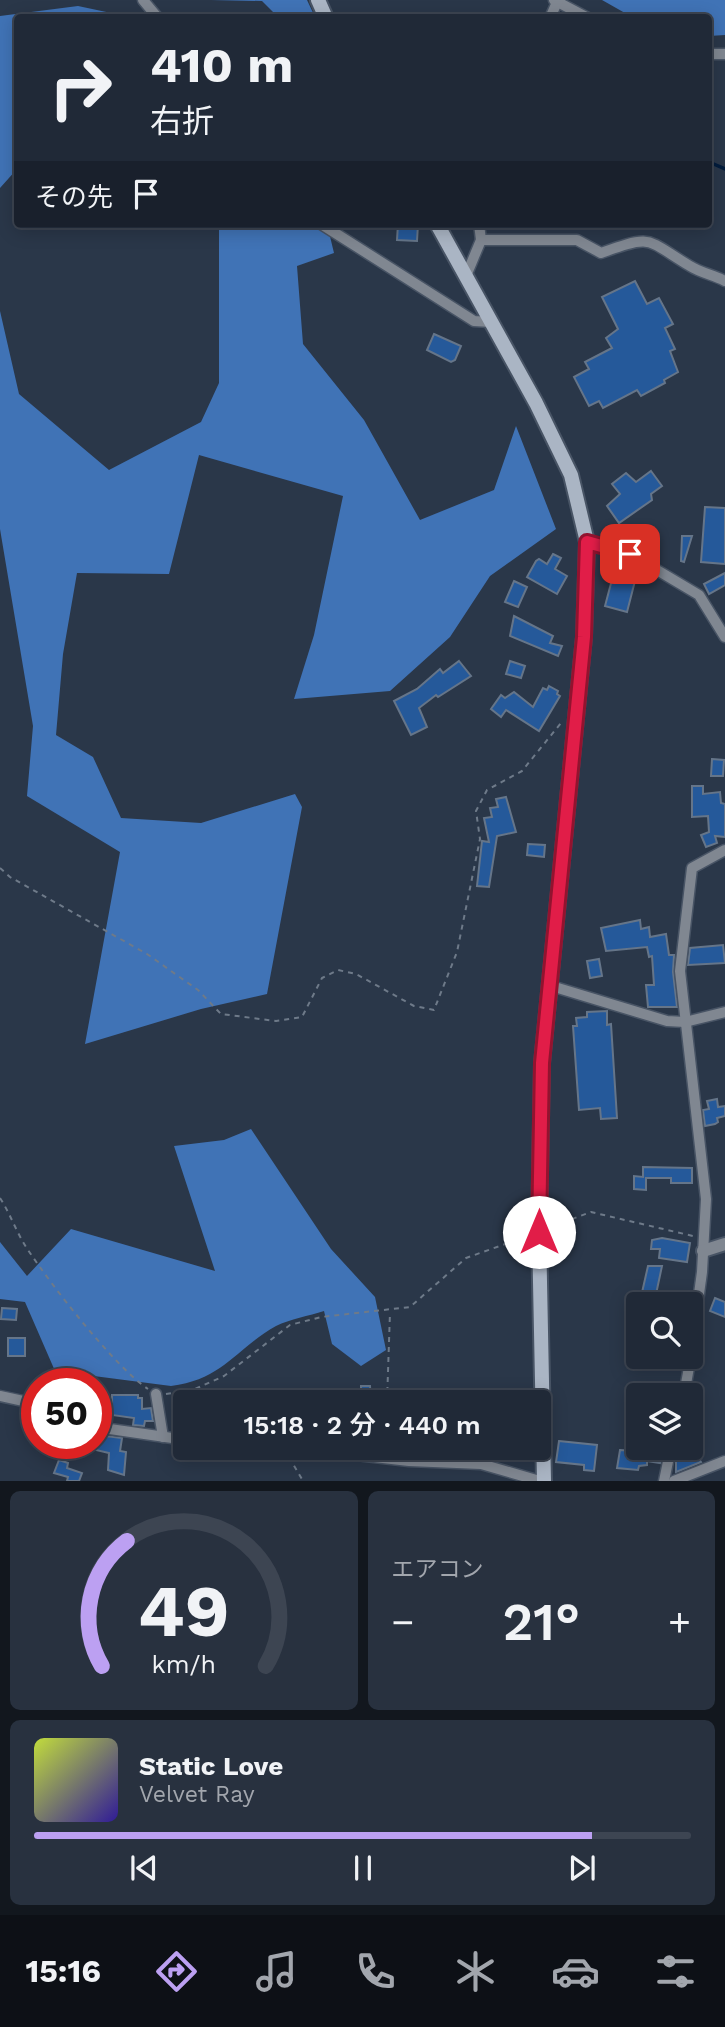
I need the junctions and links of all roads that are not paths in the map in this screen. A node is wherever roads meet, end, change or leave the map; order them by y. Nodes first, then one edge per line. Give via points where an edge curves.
1 (143, 0) edge
2 (556, 1) edge
3 (155, 14) edge
4 (580, 14) edge
5 (327, 228) edge
6 (439, 228) edge
7 (480, 228) edge
8 (481, 240) junction
9 (466, 276) junction
10 (725, 281) edge
11 (491, 322) junction
12 (587, 542) junction
13 (725, 637) edge
14 (725, 850) edge
15 (548, 985) junction
16 (725, 1012) edge
17 (685, 1022) junction
18 (725, 1244) edge
19 (703, 1245) junction
20 (698, 1292) edge
21 (156, 1394) road end
22 (0, 1396) edge
23 (21, 1401) edge
24 (112, 1429) edge
25 (163, 1437) junction
26 (173, 1438) edge
27 (397, 1460) edge
28 (668, 1460) edge
29 (725, 1461) edge
30 (542, 1481) edge
31 (664, 1481) edge
32 (674, 1481) edge

1 - 3 street
2 - 4 street
5 - 11 street via 474,321
6 - 9 main road
7 - 8 street
8 - 9 street
8 - 10 street via 577,240 601,253 638,240 656,242 692,268
9 - 11 main road
11 - 12 main road via 571,475
12 - 13 street via 630,554 699,595
12 - 15 main road via 585,624
14 - 17 street via 692,868 680,971
15 - 17 street via 667,1021
15 - 30 main road via 539,1232
16 - 17 street
17 - 19 street via 705,1174
18 - 19 street
19 - 20 street
21 - 25 street
22 - 23 street
24 - 25 street
25 - 26 street
27 - 30 street via 481,1464
28 - 31 street
29 - 32 street

